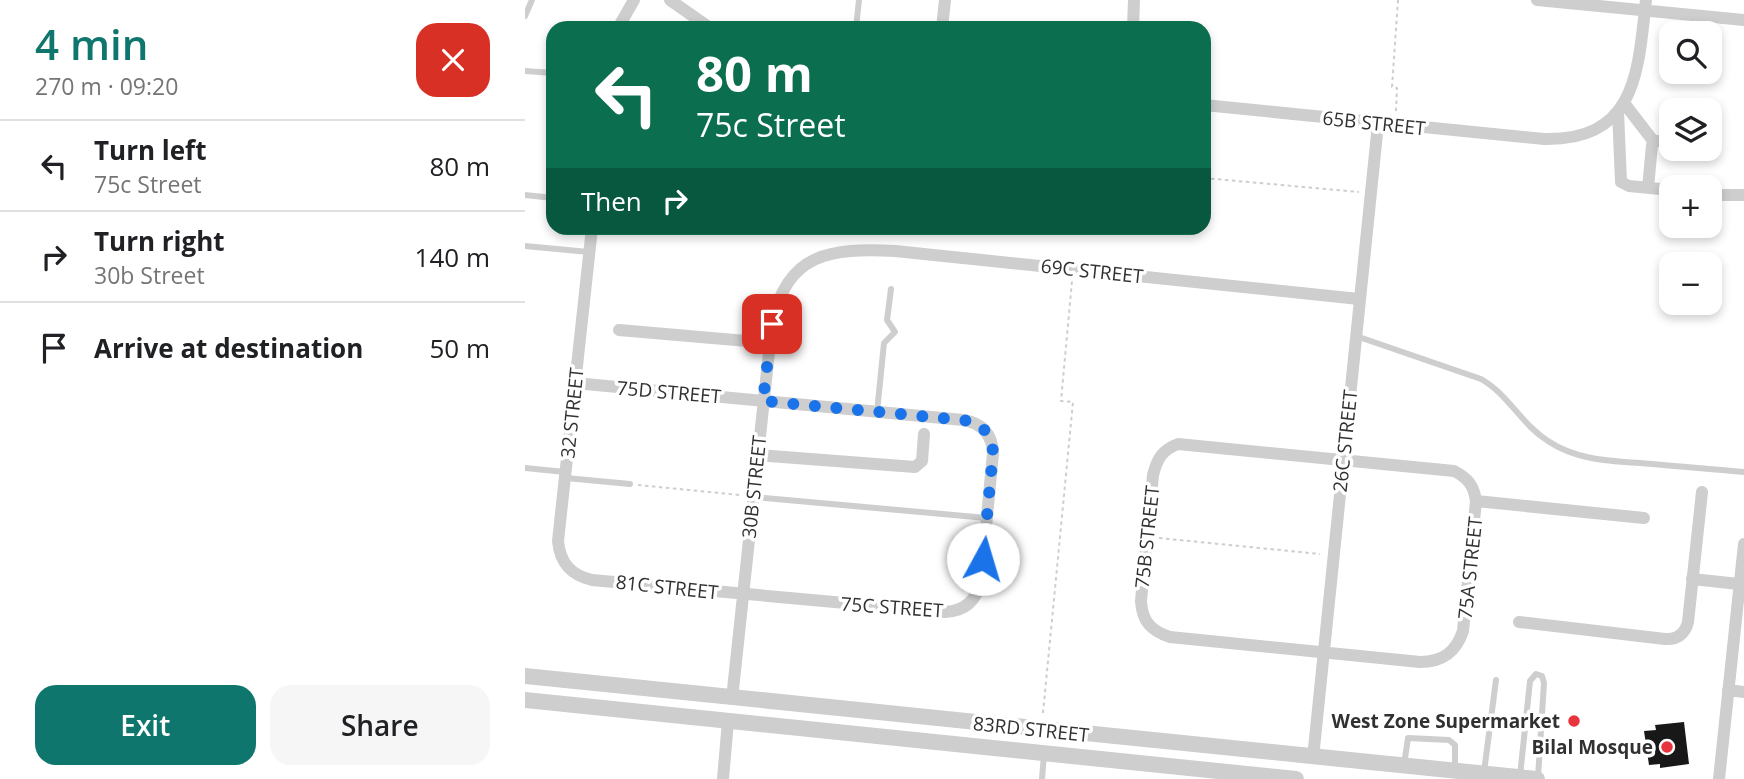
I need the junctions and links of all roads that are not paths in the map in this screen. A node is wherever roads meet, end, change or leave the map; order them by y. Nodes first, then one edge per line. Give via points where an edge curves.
1 (532, 0) edge
2 (634, 0) edge
3 (670, 0) edge
4 (859, 0) edge
5 (945, 0) edge
6 (1537, 0) edge
7 (1645, 5) edge
8 (525, 16) edge
9 (1744, 20) edge
10 (622, 21) edge
11 (700, 21) edge
12 (857, 21) edge
13 (943, 21) edge
14 (525, 71) edge
15 (546, 72) edge
16 (1211, 106) edge
17 (1621, 107) junction
18 (1378, 124) junction
19 (1654, 142) junction
20 (1659, 142) edge
21 (1648, 188) junction
22 (1659, 189) edge
23 (525, 195) edge
24 (1744, 195) edge
25 (1722, 196) edge
26 (546, 197) edge
27 (591, 235) edge
28 (525, 246) edge
29 (589, 252) junction
30 (825, 254) joint
31 (891, 289) dead end
32 (1359, 299) junction
33 (619, 330) dead end
34 (1355, 335) junction
35 (770, 343) junction
36 (575, 383) junction
37 (763, 401) junction
38 (877, 411) junction
39 (924, 434) dead end
40 (758, 455) junction
41 (1343, 459) junction
42 (525, 468) edge
43 (1744, 472) edge
44 (565, 475) junction
45 (630, 484) road end
46 (1702, 492) dead end
47 (753, 497) junction
48 (1476, 501) junction
49 (987, 518) junction
50 (1644, 518) dead end
51 (1744, 544) edge
52 (1692, 579) junction
53 (592, 580) joint
54 (1739, 584) junction
55 (742, 595) junction
56 (1519, 622) dead end
57 (1739, 640) edge
58 (1324, 654) junction
59 (525, 677) edge
60 (1496, 680) dead end
61 (1728, 690) junction
62 (1744, 692) edge
63 (731, 699) junction
64 (525, 700) edge
65 (728, 721) junction
66 (983, 724) junction
67 (891, 737) junction
68 (1045, 754) junction
69 (1313, 758) junction
70 (1404, 767) junction
71 (1455, 771) junction
72 (1484, 774) junction
73 (1520, 777) junction
74 (723, 779) edge
75 (1042, 779) edge
76 (1296, 779) edge
77 (1537, 779) edge
78 (1719, 779) edge

1 - 8 lane
2 - 10 street
3 - 11 street
4 - 12 lane
5 - 13 street
6 - 7 street
7 - 9 street
7 - 17 street via 1635,79
14 - 15 lane
16 - 18 street, 65B STREET
17 - 18 street, 65B STREET via 1592,131 1560,139
17 - 19 street
17 - 21 street via 1620,179 1626,185
18 - 32 street, 26C STREET
19 - 20 street
19 - 21 street
21 - 22 street
23 - 26 lane
24 - 25 street
27 - 29 street, 32 STREET
28 - 29 lane
29 - 36 street, 32 STREET
30 - 32 street, 69C STREET via 895,251
30 - 35 street, 30B STREET via 810,261 787,283 775,312
31 - 38 lane via 887,320 895,332 884,343
32 - 34 street, 26C STREET
33 - 35 street
34 - 41 street, 26C STREET
34 - 43 lane via 1481,379 1535,432 1574,454
35 - 37 street, 30B STREET
36 - 37 street, 75D STREET
36 - 44 street, 32 STREET
37 - 38 street, 75C STREET
37 - 40 street, 30B STREET
38 - 49 street, 75C STREET via 971,421 985,430 993,453
39 - 40 street via 922,461 915,467
40 - 47 street, 30B STREET
41 - 48 street, 75A STREET via 1454,471 1470,483
41 - 58 street, 26C STREET
41 - 58 street, 75B STREET via 1189,444 1168,448 1156,465 1140,601 1151,629 1170,637
42 - 44 lane
44 - 45 lane
44 - 53 street, 32 STREET via 559,552 571,572
46 - 52 street
47 - 49 lane
47 - 55 street, 30B STREET
48 - 50 street
48 - 58 street, 75A STREET via 1464,631 1453,651 1432,662
49 - 55 street, 75C STREET via 979,589 970,604 954,612
51 - 54 street
52 - 54 street
52 - 56 street via 1686,628 1671,639
53 - 55 street, 81C STREET
54 - 57 street
55 - 63 street, 30B STREET
57 - 61 street
58 - 69 street, 26C STREET
59 - 63 street, 83RD STREET
60 - 72 lane
61 - 62 street
61 - 78 street
63 - 66 street, 83RD STREET
64 - 65 street, 83RD STREET
65 - 67 street, 83RD STREET
65 - 74 street
66 - 67 street via 965,730 891,725 886,731
66 - 69 street, 83RD STREET
67 - 68 street, 83RD STREET
68 - 75 lane
68 - 76 street, 83RD STREET
69 - 70 street, 83RD STREET
70 - 71 street, 83RD STREET
70 - 71 lane via 1408,738 1449,740 1455,745
71 - 72 street, 83RD STREET
72 - 73 street, 83RD STREET
73 - 77 street, 83RD STREET
73 - 77 lane via 1530,681 1536,674 1544,683

